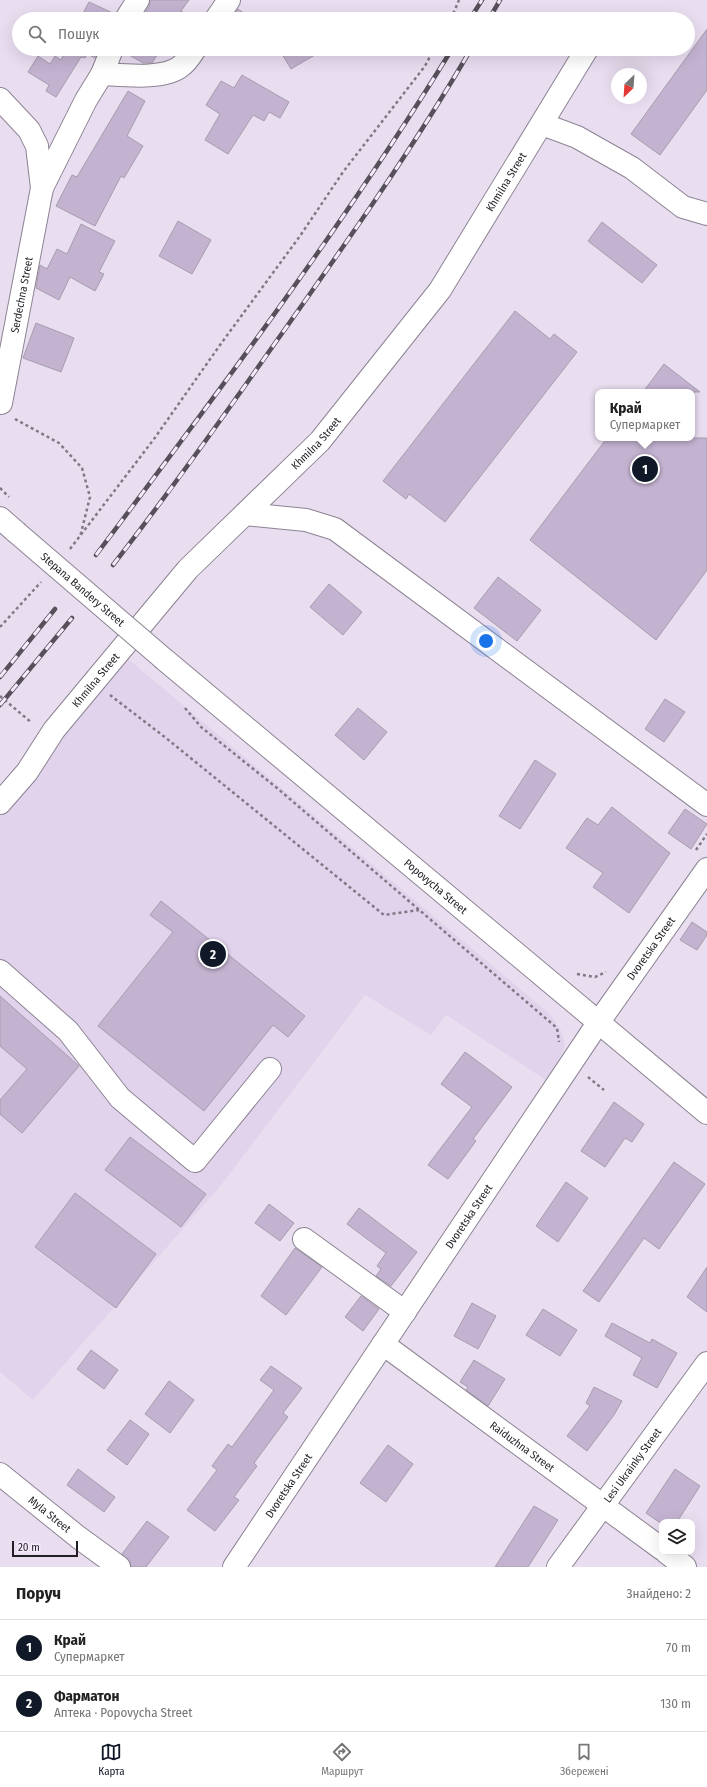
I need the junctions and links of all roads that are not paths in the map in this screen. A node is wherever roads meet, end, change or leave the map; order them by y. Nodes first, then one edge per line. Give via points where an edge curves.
1 (138, 0) edge
2 (229, 0) edge
3 (130, 12) edge
4 (221, 12) edge
5 (109, 56) edge
6 (190, 56) edge
7 (584, 56) edge
8 (102, 74) junction
9 (0, 100) edge
10 (542, 124) junction
11 (42, 188) junction
12 (707, 214) edge
13 (0, 403) edge
14 (245, 514) junction
15 (8, 525) edge
16 (165, 660) joint
17 (0, 804) edge
18 (707, 805) edge
19 (700, 861) edge
20 (0, 971) edge
21 (598, 1023) junction
22 (270, 1069) dead end
23 (707, 1113) edge
24 (304, 1239) dead end
25 (405, 1312) junction
26 (383, 1344) junction
27 (707, 1363) edge
28 (0, 1474) edge
29 (602, 1504) junction
30 (659, 1547) edge
31 (670, 1555) edge
32 (119, 1567) edge
33 (234, 1567) edge
34 (558, 1567) edge
35 (686, 1567) edge

1 - 3 street
2 - 4 street
5 - 8 street, Serdechna Street
6 - 8 street via 182,66 170,72
7 - 10 street, Khmilna Street
8 - 11 street, Serdechna Street via 86,100
9 - 11 street, Serdechna Street via 29,130 37,146
10 - 12 street via 577,137 632,168 683,207
10 - 14 street, Khmilna Street via 440,290 320,441
11 - 13 street, Serdechna Street
14 - 17 street, Khmilna Street via 188,569 94,682
14 - 18 street via 306,520 335,529
15 - 16 street, Stepana Bandery Street, bridge
16 - 21 street, Popovycha Street
19 - 21 street, Dvoretska Street
20 - 22 street via 68,1031 120,1098 195,1160
21 - 23 street, Popovycha Street
21 - 25 street, Dvoretska Street
24 - 25 street
25 - 26 street, Dvoretska Street
26 - 29 street, Raiduzhna Street
26 - 33 street, Dvoretska Street
27 - 29 street, Lesi Ukrainky Street
28 - 32 street, Myla Street
29 - 30 street, Raiduzhna Street
29 - 34 street, Lesi Ukrainky Street
31 - 35 street

